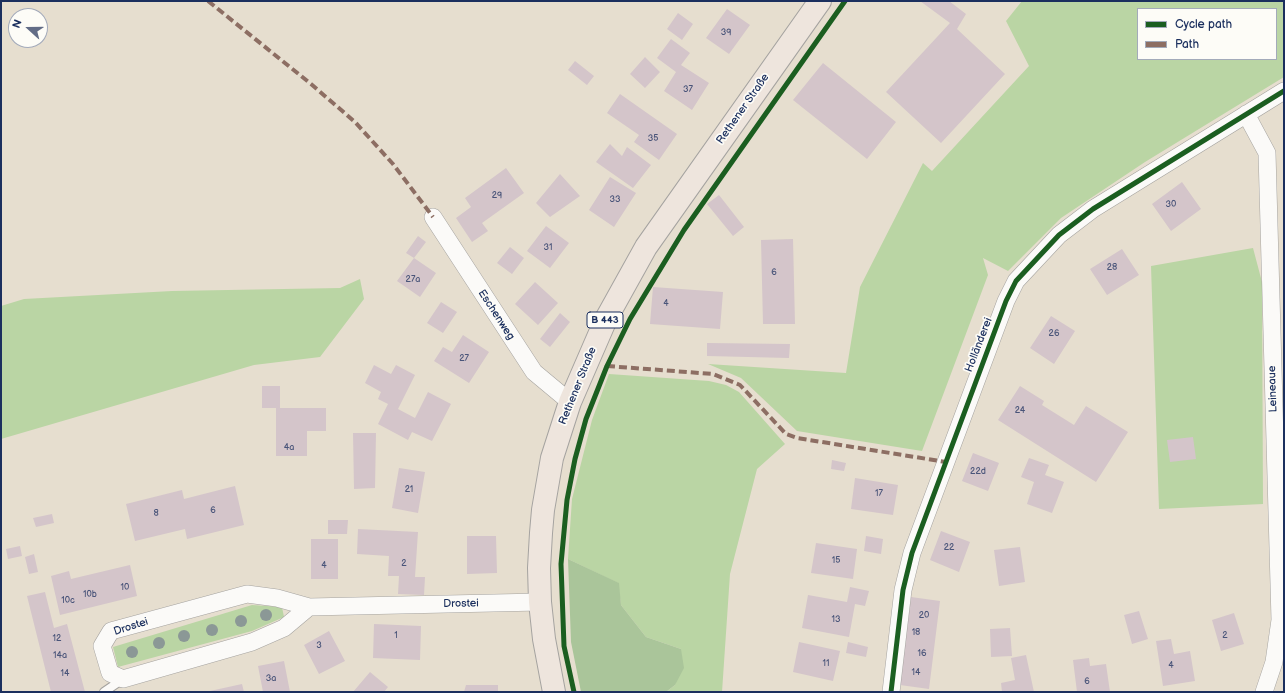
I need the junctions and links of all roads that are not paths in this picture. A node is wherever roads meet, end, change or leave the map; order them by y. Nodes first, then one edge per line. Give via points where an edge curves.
1 (820, 1) edge
2 (1284, 91) edge
3 (1246, 114) junction
4 (433, 218) dead end
5 (570, 402) junction
6 (540, 602) junction
7 (309, 607) junction
8 (123, 679) junction
9 (104, 692) edge
10 (554, 692) edge
11 (891, 692) edge
12 (1264, 692) edge

1 - 5 main road, Rethener Straße / B 443 via 646,247 606,319
2 - 3 street, Holländerei
3 - 11 street, Holländerei via 1093,209 1059,235 1016,281 1006,301 912,553 903,590
3 - 12 street, Leineaue via 1267,153 1280,620 1274,662
4 - 5 street, Eschenweg via 534,372
5 - 6 main road, Rethener Straße / B 443 via 552,458 543,510 539,568
6 - 7 street, Drostei
6 - 10 main road, Rethener Straße / B 443
7 - 8 street via 284,628 252,642
7 - 8 street, Drostei via 277,598 247,594 111,631 102,646 110,673
8 - 9 lane

